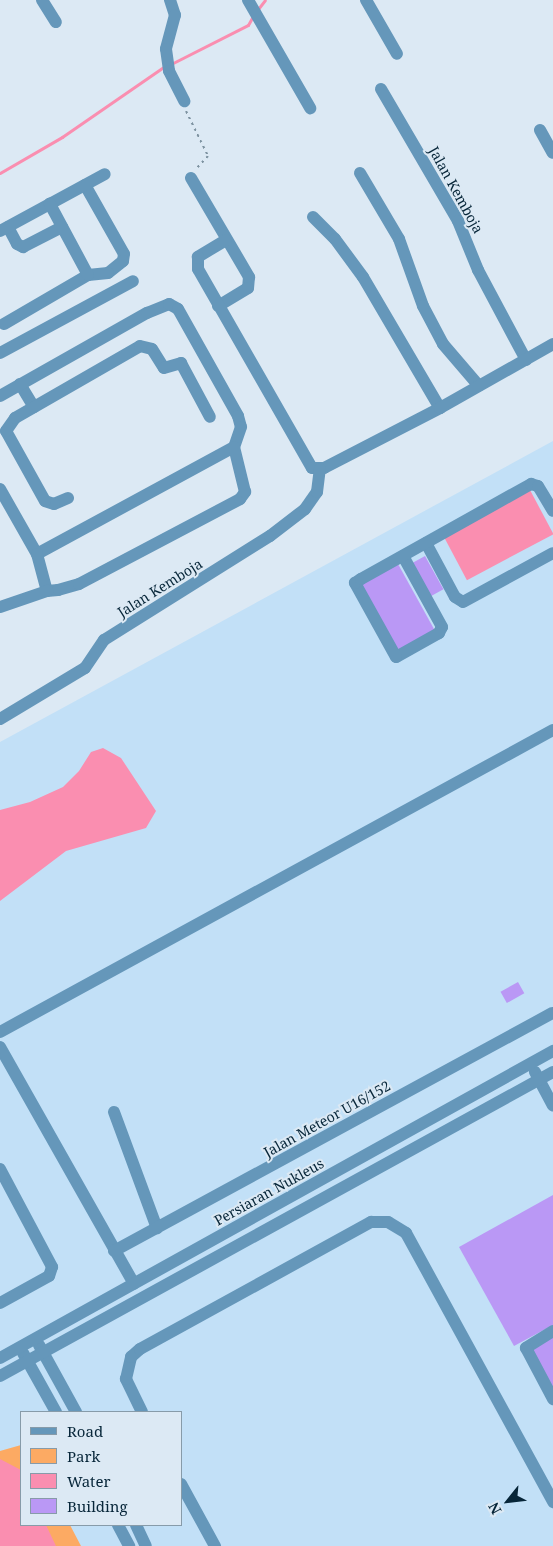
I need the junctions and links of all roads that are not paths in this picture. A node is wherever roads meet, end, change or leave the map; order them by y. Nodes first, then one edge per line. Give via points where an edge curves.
1 (42, 0) edge
2 (170, 0) edge
3 (366, 0) edge
4 (251, 5) edge
5 (56, 22) dead end
6 (397, 54) dead end
7 (381, 89) dead end
8 (184, 101) road end
9 (310, 108) dead end
10 (540, 130) dead end
11 (553, 153) edge
12 (104, 174) dead end
13 (360, 174) dead end
14 (191, 178) road end
15 (86, 184) junction
16 (50, 204) junction
17 (313, 217) dead end
18 (62, 227) junction
19 (4, 229) edge
20 (226, 240) junction
21 (88, 276) junction
22 (132, 281) dead end
23 (218, 306) junction
24 (2, 321) edge
25 (553, 344) edge
26 (16, 345) junction
27 (0, 353) edge
28 (526, 360) junction
29 (20, 384) junction
30 (479, 386) junction
31 (0, 396) edge
32 (34, 407) junction
33 (440, 408) junction
34 (210, 417) dead end
35 (234, 447) junction
36 (320, 469) junction
37 (0, 489) edge
38 (68, 498) dead end
39 (553, 510) edge
40 (426, 543) junction
41 (553, 553) edge
42 (37, 554) junction
43 (403, 556) junction
44 (47, 591) junction
45 (0, 607) edge
46 (0, 720) edge
47 (553, 730) edge
48 (553, 1013) edge
49 (0, 1032) edge
50 (0, 1047) edge
51 (553, 1051) edge
52 (530, 1063) junction
53 (553, 1072) edge
54 (539, 1080) junction
55 (553, 1106) edge
56 (114, 1112) dead end
57 (0, 1169) edge
58 (157, 1228) junction
59 (114, 1252) junction
60 (134, 1284) junction
61 (0, 1303) edge
62 (553, 1330) edge
63 (36, 1339) junction
64 (20, 1348) junction
65 (43, 1352) junction
66 (0, 1358) edge
67 (27, 1361) junction
68 (0, 1376) edge
69 (553, 1400) edge
70 (55, 1411) edge
71 (75, 1411) edge
72 (142, 1411) edge
73 (182, 1486) edge
74 (553, 1502) edge
75 (119, 1526) edge
76 (136, 1526) edge
77 (129, 1546) edge
78 (146, 1546) edge
79 (215, 1546) edge

1 - 5 street
2 - 8 street via 175,10 175,23 166,49 169,71
3 - 6 street
4 - 9 street
7 - 28 street, Jalan Kemboja via 458,221 478,270
10 - 11 street
12 - 15 street
13 - 30 street via 399,239 423,306 443,344
14 - 20 street
15 - 16 street
15 - 21 street via 124,254 116,268 108,273
16 - 18 street
16 - 19 street
17 - 33 street via 335,239 363,277
18 - 19 street via 23,247
18 - 21 street
20 - 23 street via 198,257 197,263
20 - 23 street via 250,283 240,294
21 - 24 street
22 - 26 street
23 - 36 street via 306,462
24 - 26 street
25 - 28 street
26 - 27 street
28 - 30 street
29 - 31 street
29 - 32 street
29 - 35 street via 161,306 175,305 238,416 239,438
30 - 33 street
32 - 34 street via 145,346 152,349 164,368 181,363
32 - 38 street via 15,418 6,431 44,501 54,504
33 - 36 street
35 - 42 street
35 - 44 street via 245,492 240,499 79,584
36 - 46 street, Jalan Kemboja via 317,492 305,509 254,546 104,640 85,668
37 - 42 street
39 - 40 street via 538,486 531,484
40 - 41 street via 455,597 463,602
40 - 43 street
42 - 44 street
43 - 43 street via 442,627 439,633 396,657 355,583
44 - 45 street
47 - 49 street
48 - 58 street, Jalan Meteor U16/152
50 - 59 street
51 - 52 street, Persiaran Nukleus
52 - 54 street
52 - 60 street, Persiaran Nukleus
53 - 54 street
54 - 55 street
54 - 65 street
56 - 58 street
57 - 61 street via 52,1267 49,1276
58 - 59 street, Jalan Meteor U16/152
59 - 60 street
60 - 63 street, Persiaran Nukleus
62 - 69 street via 526,1348
63 - 64 street, Persiaran Nukleus
63 - 65 street
64 - 66 street, Persiaran Nukleus
64 - 67 street
65 - 67 street
65 - 71 street
67 - 68 street
67 - 70 street
72 - 74 street via 126,1379 131,1357 140,1349 371,1222 388,1222 406,1233
73 - 79 street
75 - 77 street
76 - 78 street

